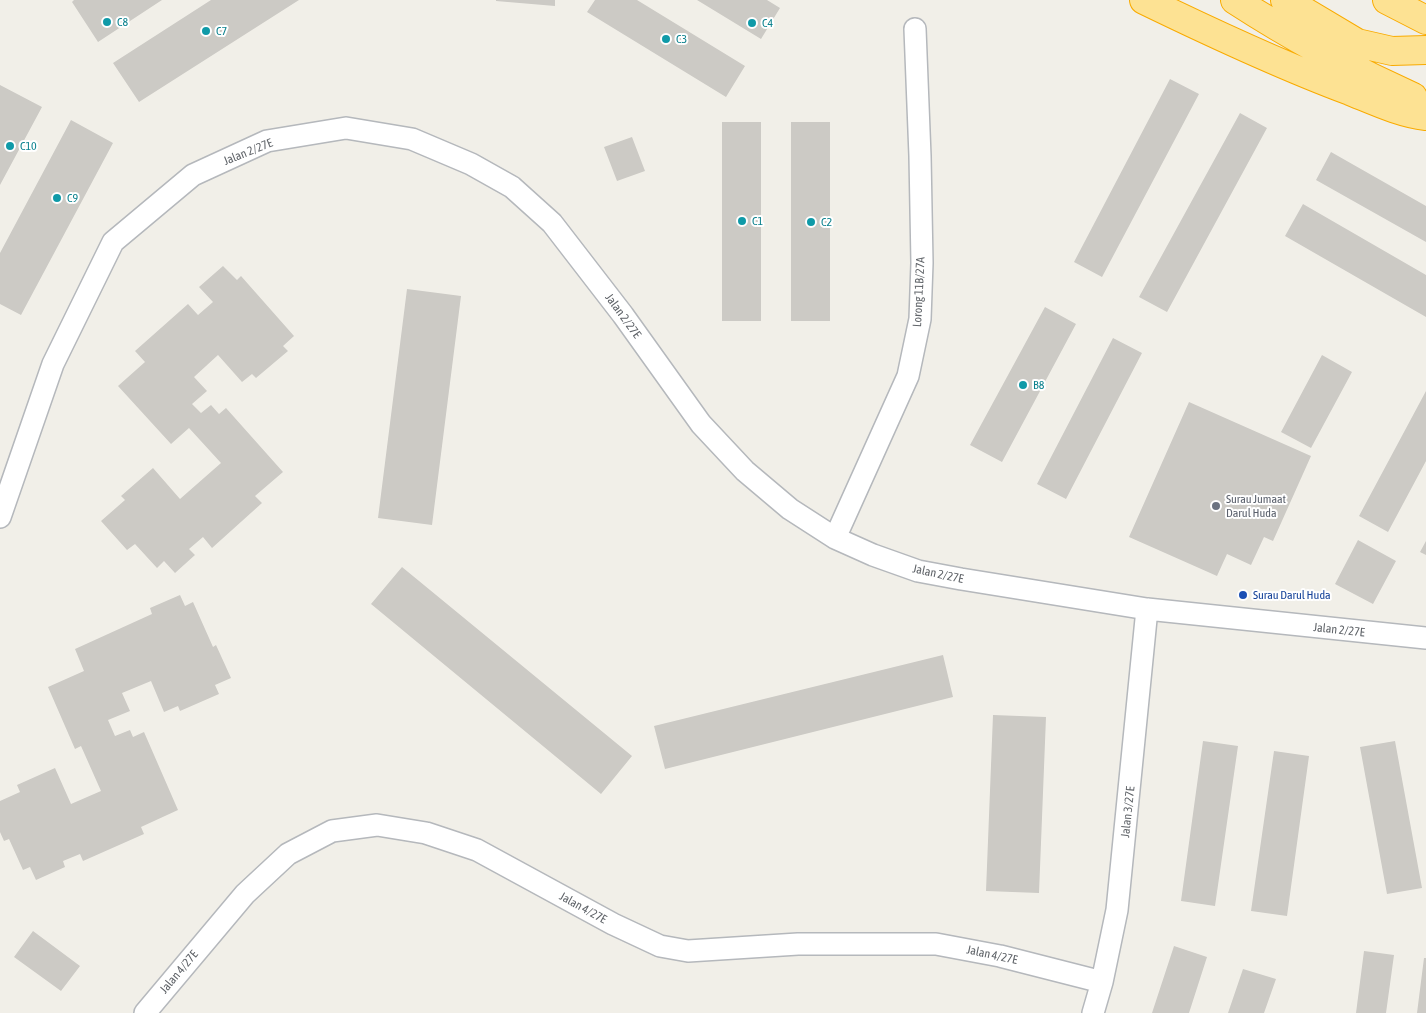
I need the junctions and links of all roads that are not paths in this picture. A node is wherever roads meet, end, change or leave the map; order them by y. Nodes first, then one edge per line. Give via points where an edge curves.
1 (1144, 0) edge
2 (1235, 0) edge
3 (1285, 0) edge
4 (1387, 0) edge
5 (1426, 20) edge
6 (915, 29) dead end
7 (1426, 50) edge
8 (1426, 103) edge
9 (1426, 116) edge
10 (0, 517) edge
11 (835, 538) junction
12 (1147, 609) junction
13 (1426, 638) edge
14 (1102, 982) junction
15 (145, 1013) edge
16 (1092, 1013) edge

1 - 9 highway via 1247,50 1412,115
2 - 8 highway via 1357,71
3 - 7 highway via 1357,43 1392,51
4 - 5 highway
6 - 11 street, Lorong 11B/27A via 922,263 920,319 908,376
10 - 11 street, Jalan 2/27E via 53,364 113,242 193,175 266,141 346,128 412,139 471,164 512,187 552,223 701,424 752,477 790,509
11 - 12 street, Jalan 2/27E via 873,556 918,571
12 - 13 street, Jalan 2/27E
12 - 14 street, Jalan 3/27E via 1117,910
14 - 15 street, Jalan 4/27E via 1000,956 936,944 798,944 688,951 660,946 612,924 477,850 426,833 377,825 332,831 288,854 245,894
14 - 16 street, Jalan 3/27E

